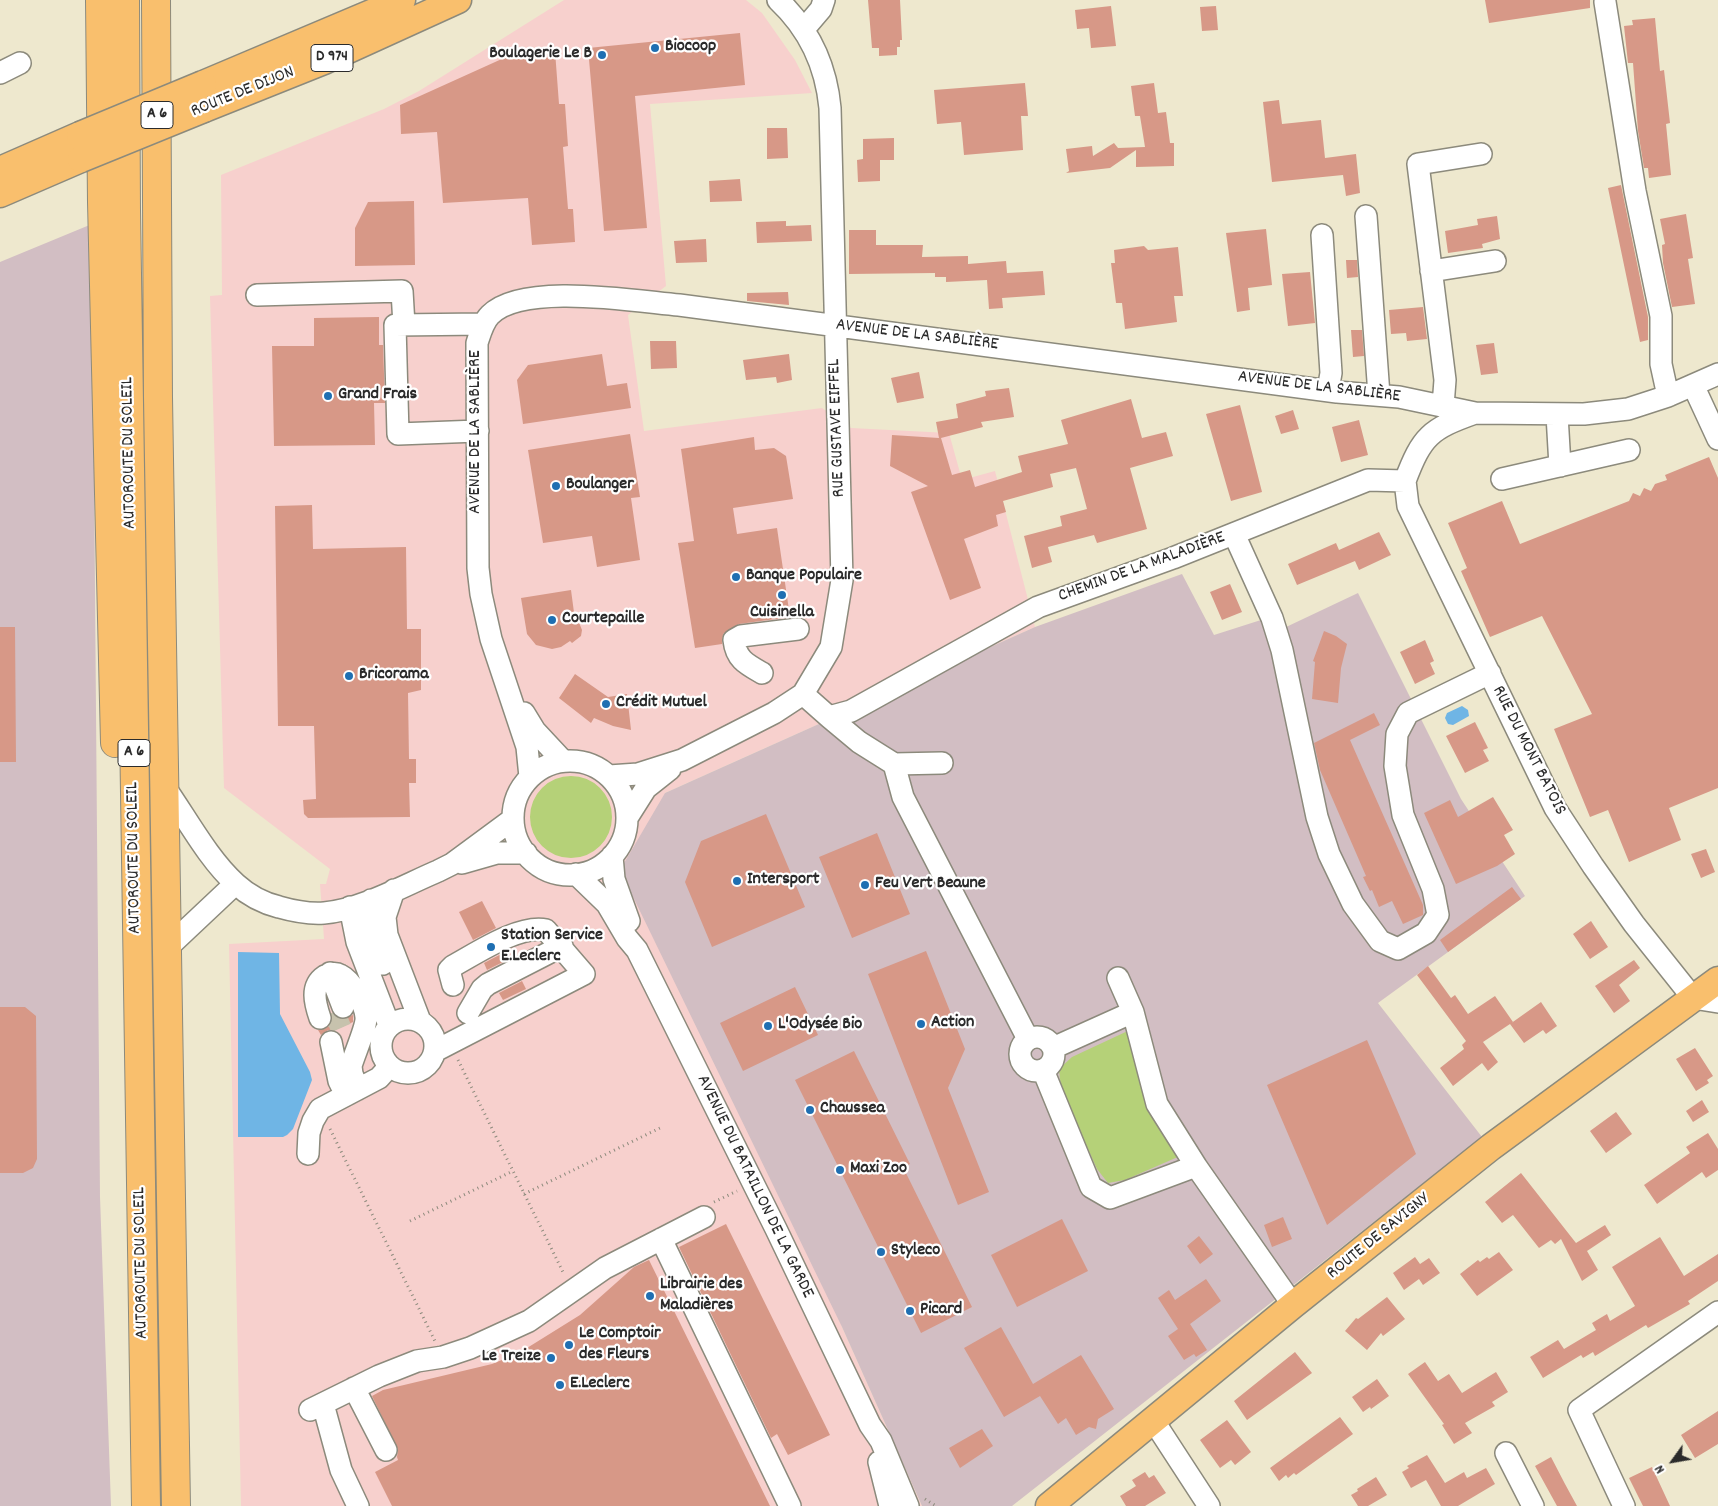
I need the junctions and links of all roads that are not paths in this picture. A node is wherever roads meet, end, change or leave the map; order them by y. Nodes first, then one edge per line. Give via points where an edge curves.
1 (100, 0) edge
2 (125, 0) edge
3 (156, 0) edge
4 (170, 0) edge
5 (402, 0) edge
6 (458, 0) edge
7 (778, 0) edge
8 (824, 0) edge
9 (1606, 2) dead end
10 (804, 29) junction
11 (20, 63) dead end
12 (0, 73) edge
13 (203, 96) junction
14 (1481, 154) dead end
15 (9, 178) edge
16 (1366, 216) dead end
17 (157, 230) junction
18 (1322, 235) dead end
19 (1495, 261) dead end
20 (1431, 271) junction
21 (257, 295) dead end
22 (484, 324) junction
23 (404, 325) junction
24 (834, 326) junction
25 (1718, 374) edge
26 (1693, 385) junction
27 (1328, 390) junction
28 (1379, 395) junction
29 (1668, 396) junction
30 (1443, 406) junction
31 (1475, 413) junction
32 (1556, 415) junction
33 (478, 431) junction
34 (1718, 439) edge
35 (1628, 450) dead end
36 (1560, 466) junction
37 (1502, 479) dead end
38 (1405, 481) junction
39 (1234, 534) junction
40 (798, 629) dead end
41 (762, 673) dead end
42 (1490, 674) junction
43 (508, 686) junction
44 (803, 694) junction
45 (829, 717) junction
46 (682, 760) junction
47 (563, 761) junction
48 (942, 763) dead end
49 (894, 764) junction
50 (530, 776) junction
51 (609, 776) junction
52 (164, 786) junction
53 (627, 818) junction
54 (513, 819) junction
55 (526, 853) junction
56 (612, 856) junction
57 (452, 864) junction
58 (576, 874) junction
59 (235, 884) junction
60 (394, 890) junction
61 (371, 900) junction
62 (350, 907) junction
63 (562, 946) junction
64 (167, 948) junction
65 (637, 950) junction
66 (1118, 978) dead end
67 (1718, 980) edge
68 (1706, 1000) edge
69 (1133, 1012) junction
70 (473, 1021) junction
71 (404, 1022) junction
72 (1028, 1039) junction
73 (138, 1042) junction
74 (442, 1047) junction
75 (1053, 1048) junction
76 (390, 1067) junction
77 (1043, 1070) junction
78 (352, 1092) junction
79 (308, 1154) dead end
80 (1196, 1166) junction
81 (706, 1211) road end
82 (660, 1240) junction
83 (1293, 1305) junction
84 (1718, 1312) edge
85 (354, 1388) junction
86 (1153, 1420) junction
87 (870, 1425) junction
88 (386, 1450) dead end
89 (1506, 1452) dead end
90 (1529, 1505) edge
91 (146, 1506) edge
92 (176, 1506) edge
93 (358, 1506) edge
94 (790, 1506) edge
95 (890, 1506) edge
96 (908, 1506) edge
97 (1049, 1506) edge
98 (1210, 1506) edge
99 (1624, 1506) edge

1 - 73 highway via 119,923 122,982
2 - 73 highway, AUTOROUTE DU SOLEIL / A 6
3 - 17 highway, AUTOROUTE DU SOLEIL / A 6
4 - 17 highway via 166,203
5 - 13 main road, ROUTE DE DIJON / D 974
6 - 13 main road, ROUTE DE DIJON / D 974 via 350,50
7 - 10 street, RUE GUSTAVE EIFFEL
8 - 10 street via 821,9
9 - 29 street via 1635,191 1661,316 1661,364
10 - 24 street, RUE GUSTAVE EIFFEL via 816,48 828,89
11 - 12 street
13 - 15 main road, ROUTE DE DIJON / D 974, bridge
14 - 20 street via 1418,164
16 - 28 street
17 - 52 highway, AUTOROUTE DU SOLEIL / A 6
18 - 27 street via 1331,373
19 - 20 street
20 - 30 street via 1445,380
21 - 23 street via 402,291
22 - 23 street
22 - 24 street, AVENUE DE LA SABLIÈRE via 488,316 506,303 581,296 679,305
22 - 33 street, AVENUE DE LA SABLIÈRE via 477,343
23 - 33 street via 395,325 398,434
24 - 27 street, AVENUE DE LA SABLIÈRE
24 - 44 street, RUE GUSTAVE EIFFEL via 842,580 831,647
25 - 26 street, AVENUE DE LA SABLIÈRE
26 - 29 street, AVENUE DE LA SABLIÈRE
26 - 34 street
27 - 28 street, AVENUE DE LA SABLIÈRE
28 - 30 street, AVENUE DE LA SABLIÈRE
29 - 32 street, AVENUE DE LA SABLIÈRE via 1628,409
30 - 31 street, AVENUE DE LA SABLIÈRE
31 - 32 street, AVENUE DE LA SABLIÈRE
31 - 38 street via 1432,431 1416,452
32 - 36 street
33 - 43 street, AVENUE DE LA SABLIÈRE via 481,594 491,639
35 - 36 street
36 - 37 street
38 - 39 street, CHEMIN DE LA MALADIÈRE via 1368,480
38 - 42 street, RUE DU MONT BATOIS via 1408,506
39 - 42 street via 1272,618 1282,650 1317,817 1329,854 1352,904 1380,941 1398,949 1426,933 1438,915 1433,890 1404,815 1396,766 1397,734 1408,713
39 - 45 street, CHEMIN DE LA MALADIÈRE via 1038,607 851,711
40 - 41 street via 741,636 734,640 735,652 744,663
42 - 68 street, RUE DU MONT BATOIS via 1555,808 1624,909
43 - 47 street, AVENUE DE LA SABLIÈRE via 535,731
43 - 50 street, AVENUE DE LA SABLIÈRE via 527,747
44 - 45 street
44 - 46 street, RUE GUSTAVE EIFFEL via 774,713
45 - 49 street via 859,742
46 - 51 street, RUE GUSTAVE EIFFEL via 638,774
46 - 53 street, RUE GUSTAVE EIFFEL via 646,788
47 - 50 street via 545,766
47 - 51 street via 580,761
48 - 49 street
49 - 72 street via 903,797
50 - 54 street via 515,803
51 - 53 street via 625,803
52 - 59 street
52 - 64 highway, AUTOROUTE DU SOLEIL / A 6
53 - 56 street via 620,845
54 - 55 street via 516,837
54 - 57 street
55 - 57 street via 496,853
55 - 58 street via 548,870
56 - 58 street via 601,865
56 - 65 street, AVENUE DU BATAILLON DE LA GARDE via 614,880 635,934
57 - 60 street
58 - 65 street, AVENUE DU BATAILLON DE LA GARDE via 607,904 626,938
59 - 62 street via 250,895 294,911 321,913
59 - 64 street
60 - 61 street
60 - 71 street via 385,917
61 - 62 street
61 - 71 street via 369,922 372,935
62 - 71 street via 357,942
63 - 70 street via 482,989
63 - 70 street via 584,974
63 - 70 street via 546,930 526,930 453,966 448,975
64 - 92 highway, AUTOROUTE DU SOLEIL / A 6
65 - 87 street, AVENUE DU BATAILLON DE LA GARDE
66 - 69 street
67 - 68 main road, ROUTE DE SAVIGNY
68 - 83 main road, ROUTE DE SAVIGNY via 1491,1147
69 - 75 street
69 - 80 street via 1157,1104
70 - 74 street
71 - 74 street via 432,1034
71 - 76 street via 380,1041 380,1050
72 - 75 street via 1044,1038
72 - 77 street via 1020,1048 1020,1059 1027,1068
73 - 91 highway, AUTOROUTE DU SOLEIL / A 6
74 - 76 street via 429,1063 416,1072 398,1072
75 - 77 street via 1052,1063
76 - 78 street via 379,1078
77 - 80 street via 1091,1187 1110,1198
78 - 78 street via 351,1066 366,1017 350,984 339,974 325,977 338,1024 336,1066
78 - 79 street via 320,1109 312,1121
80 - 83 street
81 - 82 street
82 - 85 street via 605,1268 529,1321 470,1348 416,1361
82 - 94 street
83 - 86 main road, ROUTE DE SAVIGNY
84 - 99 street via 1579,1410
85 - 88 street
85 - 93 street via 316,1407
86 - 97 main road, ROUTE DE SAVIGNY
86 - 98 street
87 - 95 street, AVENUE DU BATAILLON DE LA GARDE
87 - 96 street, AVENUE DU BATAILLON DE LA GARDE via 881,1441
89 - 90 street

